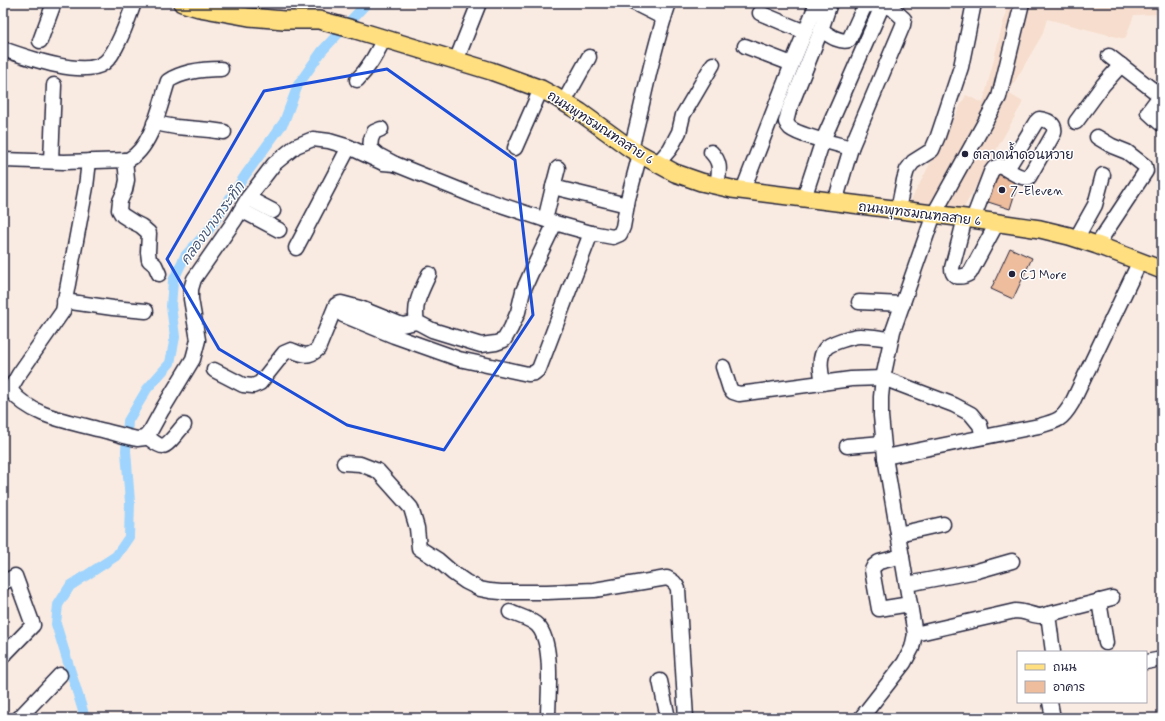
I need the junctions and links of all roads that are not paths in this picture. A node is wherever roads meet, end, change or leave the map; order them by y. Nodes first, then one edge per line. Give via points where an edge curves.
1 (54, 3) edge
2 (134, 3) edge
3 (182, 3) edge
4 (634, 3) edge
5 (669, 3) edge
6 (817, 3) edge
7 (830, 3) edge
8 (974, 3) edge
9 (1022, 3) edge
10 (475, 4) edge
11 (883, 4) junction
12 (760, 13) dead end
13 (664, 18) junction
14 (821, 30) junction
15 (805, 32) junction
16 (384, 39) junction
17 (40, 41) dead end
18 (744, 46) dead end
19 (3, 50) edge
20 (1109, 56) dead end
21 (589, 57) dead end
22 (456, 61) junction
23 (713, 64) dead end
24 (792, 64) junction
25 (1121, 65) junction
26 (221, 69) dead end
27 (357, 80) dead end
28 (54, 85) dead end
29 (541, 89) junction
30 (1161, 96) edge
31 (564, 102) junction
32 (1076, 122) dead end
33 (154, 123) junction
34 (1160, 123) dead end
35 (381, 129) dead end
36 (224, 132) dead end
37 (1097, 137) dead end
38 (823, 140) junction
39 (349, 147) junction
40 (515, 148) dead end
41 (851, 148) junction
42 (636, 152) junction
43 (711, 152) dead end
44 (3, 160) edge
45 (125, 160) junction
46 (51, 161) junction
47 (89, 161) junction
48 (658, 163) junction
49 (395, 164) junction
50 (558, 168) dead end
51 (1007, 169) dead end
52 (1103, 175) dead end
53 (717, 186) junction
54 (553, 187) junction
55 (743, 190) junction
56 (804, 198) junction
57 (835, 202) junction
58 (244, 204) junction
59 (627, 205) junction
60 (898, 210) junction
61 (273, 211) dead end
62 (934, 214) junction
63 (551, 217) junction
64 (969, 219) junction
65 (997, 223) junction
66 (279, 230) dead end
67 (591, 233) junction
68 (1076, 239) junction
69 (1097, 245) junction
70 (296, 248) dead end
71 (1140, 261) junction
72 (1162, 270) edge
73 (159, 274) dead end
74 (429, 274) dead end
75 (64, 301) junction
76 (859, 302) dead end
77 (903, 304) junction
78 (146, 310) dead end
79 (343, 316) dead end
80 (418, 322) junction
81 (891, 339) junction
82 (723, 367) dead end
83 (214, 370) dead end
84 (883, 378) junction
85 (823, 383) junction
86 (184, 425) dead end
87 (141, 437) junction
88 (983, 437) junction
89 (883, 443) junction
90 (846, 446) dead end
91 (885, 457) junction
92 (344, 463) dead end
93 (943, 524) dead end
94 (898, 534) junction
95 (902, 556) junction
96 (1012, 561) dead end
97 (3, 583) edge
98 (907, 584) junction
99 (910, 604) junction
100 (510, 612) dead end
101 (1048, 614) junction
102 (915, 634) junction
103 (1106, 643) dead end
104 (1053, 651) edge
105 (3, 656) edge
106 (1162, 659) edge
107 (1147, 662) edge
108 (60, 675) dead end
109 (660, 681) dead end
110 (1050, 703) edge
111 (19, 718) edge
112 (548, 718) edge
113 (668, 718) edge
114 (686, 718) edge
115 (861, 718) edge
116 (1053, 718) edge

1 - 17 street
2 - 19 street via 119,41 104,63 77,69
3 - 16 main road, ถนนพุทธมณฑลสาย 6 via 249,17 319,20
4 - 13 street
5 - 13 street
6 - 15 street
7 - 14 street
8 - 60 street via 961,67 938,136 932,150 913,162 907,170
9 - 62 street via 999,97
10 - 22 street
11 - 14 street via 868,5 864,8 849,40 840,40
11 - 38 street
11 - 41 street via 901,15 904,19 903,25
12 - 15 street
13 - 42 street via 654,50
14 - 38 street via 786,122 790,128 798,132
15 - 24 street
16 - 22 main road, ถนนพุทธมณฑลสาย 6
16 - 27 street via 365,72
18 - 24 street
20 - 25 street
21 - 31 street
22 - 29 main road, ถนนพุทธมณฑลสาย 6
23 - 48 street via 683,115 679,132 670,149
24 - 55 street
25 - 30 street
25 - 32 street
26 - 33 street via 197,71 168,81
28 - 46 street
29 - 31 main road, ถนนพุทธมณฑลสาย 6
29 - 40 street
30 - 34 street via 1148,112
31 - 42 main road, ถนนพุทธมณฑลสาย 6
33 - 36 street
33 - 45 street via 144,145 132,158
35 - 49 street via 374,132 370,139 370,148
37 - 69 street via 1127,152 1145,166 1146,171
38 - 41 street
38 - 56 street
39 - 49 street via 382,163
39 - 58 street via 313,139 296,146 274,164
39 - 70 street
41 - 57 street
42 - 48 main road, ถนนพุทธมณฑลสาย 6
42 - 59 street
43 - 53 street via 718,162
44 - 46 street
45 - 47 street
45 - 73 street via 127,180 119,210 122,215 149,233 149,260
46 - 47 street
47 - 75 street
48 - 53 main road, ถนนพุทธมณฑลสาย 6 via 675,173
49 - 63 street via 477,197
50 - 54 street
51 - 64 street via 1000,166 994,168
52 - 68 street via 1095,205
53 - 55 main road, ถนนพุทธมณฑลสาย 6
54 - 59 street
54 - 63 street
55 - 56 main road, ถนนพุทธมณฑลสาย 6
56 - 57 main road, ถนนพุทธมณฑลสาย 6
57 - 60 main road, ถนนพุทธมณฑลสาย 6
58 - 61 street
58 - 66 street
58 - 87 street via 194,279 191,299 198,340 194,359 151,430
59 - 67 street via 620,234 613,237
60 - 62 main road, ถนนพุทธมณฑลสาย 6
62 - 64 main road, ถนนพุทธมณฑลสาย 6
62 - 77 street
63 - 67 street
63 - 80 street via 523,291 518,312 504,340 481,344 432,330
64 - 65 main road, ถนนพุทธมณฑลสาย 6
64 - 65 street via 952,268 954,275 959,277 970,273
65 - 68 main road, ถนนพุทธมณฑลสาย 6 via 1040,229
67 - 79 street via 539,369 534,373 528,374 460,359
68 - 69 main road, ถนนพุทธมณฑลสาย 6
69 - 71 main road, ถนนพุทธมณฑลสาย 6
71 - 72 main road, ถนนพุทธมณฑลสาย 6
71 - 88 street via 1066,414 1052,423
74 - 80 street via 418,299
75 - 78 street
75 - 87 street via 63,311 19,374 11,391 26,405 59,420 121,435
76 - 77 street
77 - 81 street
80 - 83 street via 402,325 342,303 336,305 318,349 312,354 303,355 291,350 284,353 260,383 253,386 243,385
81 - 84 street
81 - 85 street via 860,336 830,344 822,356
82 - 85 street via 730,389 739,394
84 - 85 street via 851,378
84 - 88 street via 954,405 970,414 980,425
84 - 89 street
86 - 87 street via 167,445 163,446
88 - 91 street
89 - 90 street
89 - 91 street
91 - 94 street
92 - 114 street via 360,464 378,471 411,508 420,548 466,582 480,588 501,592 548,592 594,590 667,578 673,581 678,589
93 - 94 street
94 - 95 street
95 - 98 street
95 - 99 street via 879,562 874,566 872,570 875,589 879,609
96 - 98 street via 977,571
97 - 105 street via 15,576 33,625
98 - 99 street
99 - 102 street
100 - 112 street via 537,625 547,644
101 - 102 street via 1037,616 1016,611
101 - 103 street via 1105,600
101 - 104 street
102 - 115 street via 912,648 904,663
106 - 107 street
108 - 111 street
109 - 113 street
110 - 116 street

